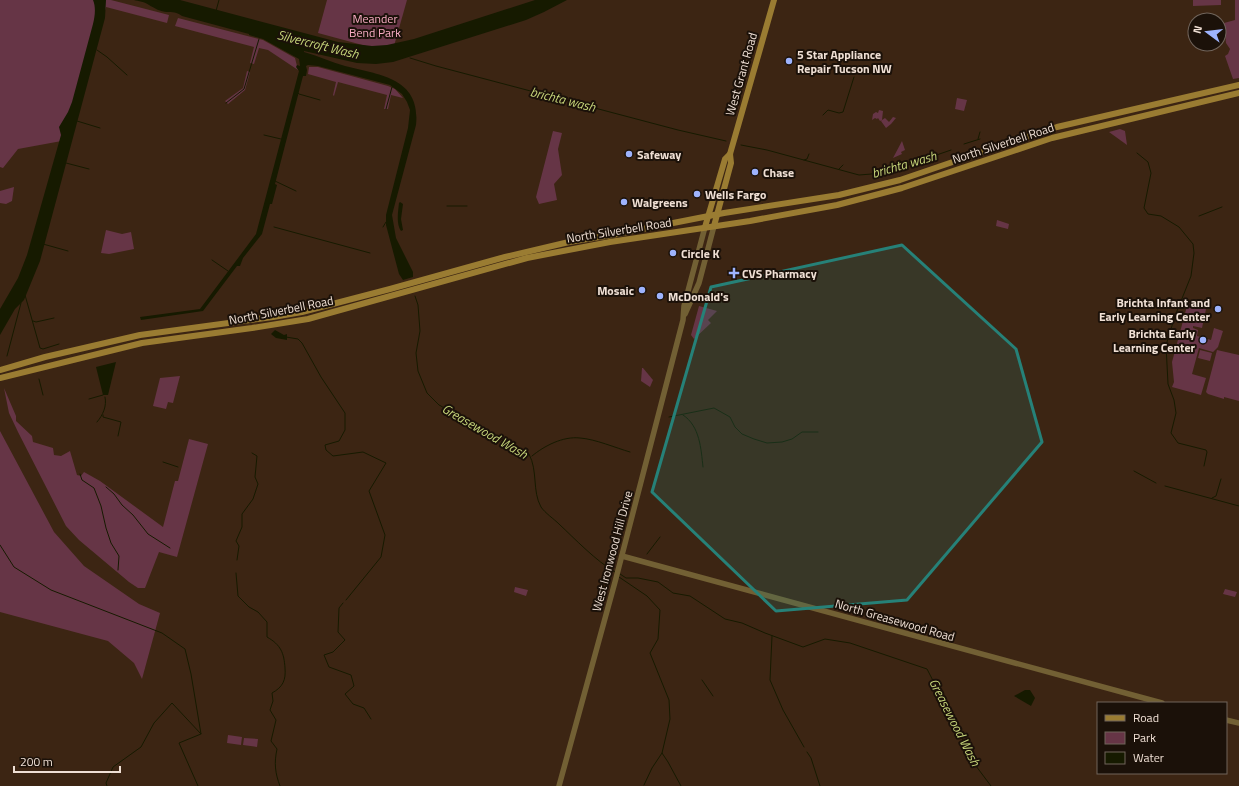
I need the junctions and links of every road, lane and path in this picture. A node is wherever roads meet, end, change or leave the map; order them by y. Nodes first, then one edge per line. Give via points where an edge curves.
1 (774, 0) edge
2 (1239, 86) edge
3 (1239, 94) edge
4 (730, 154) junction
5 (810, 199) junction
6 (812, 209) junction
7 (718, 214) junction
8 (709, 216) junction
9 (714, 226) junction
10 (705, 227) junction
11 (643, 229) junction
12 (610, 242) junction
13 (683, 320) junction
14 (0, 370) edge
15 (0, 378) edge
16 (622, 556) junction
17 (1158, 702) edge
18 (1227, 720) edge
19 (1239, 723) edge
20 (559, 786) edge

1 - 4 main road, West Grant Road
2 - 5 main road, North Silverbell Road via 1057,128 900,180 836,196
3 - 6 main road, North Silverbell Road via 1052,138 902,188
4 - 7 main road, West Grant Road via 731,163
4 - 8 main road, West Grant Road via 725,159
5 - 6 main road
5 - 7 main road, North Silverbell Road
6 - 9 main road, North Silverbell Road
7 - 8 main road, North Silverbell Road
7 - 9 main road, West Grant Road
8 - 10 main road, West Grant Road
8 - 11 main road, North Silverbell Road
9 - 10 main road, North Silverbell Road
9 - 13 street, West Ironwood Hill Drive via 699,283
10 - 12 main road, North Silverbell Road
10 - 13 street, West Ironwood Hill Drive via 684,306
11 - 12 main road via 639,234
11 - 14 main road, North Silverbell Road via 505,257 302,312 140,335
12 - 15 main road, North Silverbell Road via 527,258 308,319 142,344
13 - 16 street, West Ironwood Hill Drive
16 - 17 street, North Greasewood Road
16 - 20 street, West Ironwood Hill Drive
18 - 19 street

